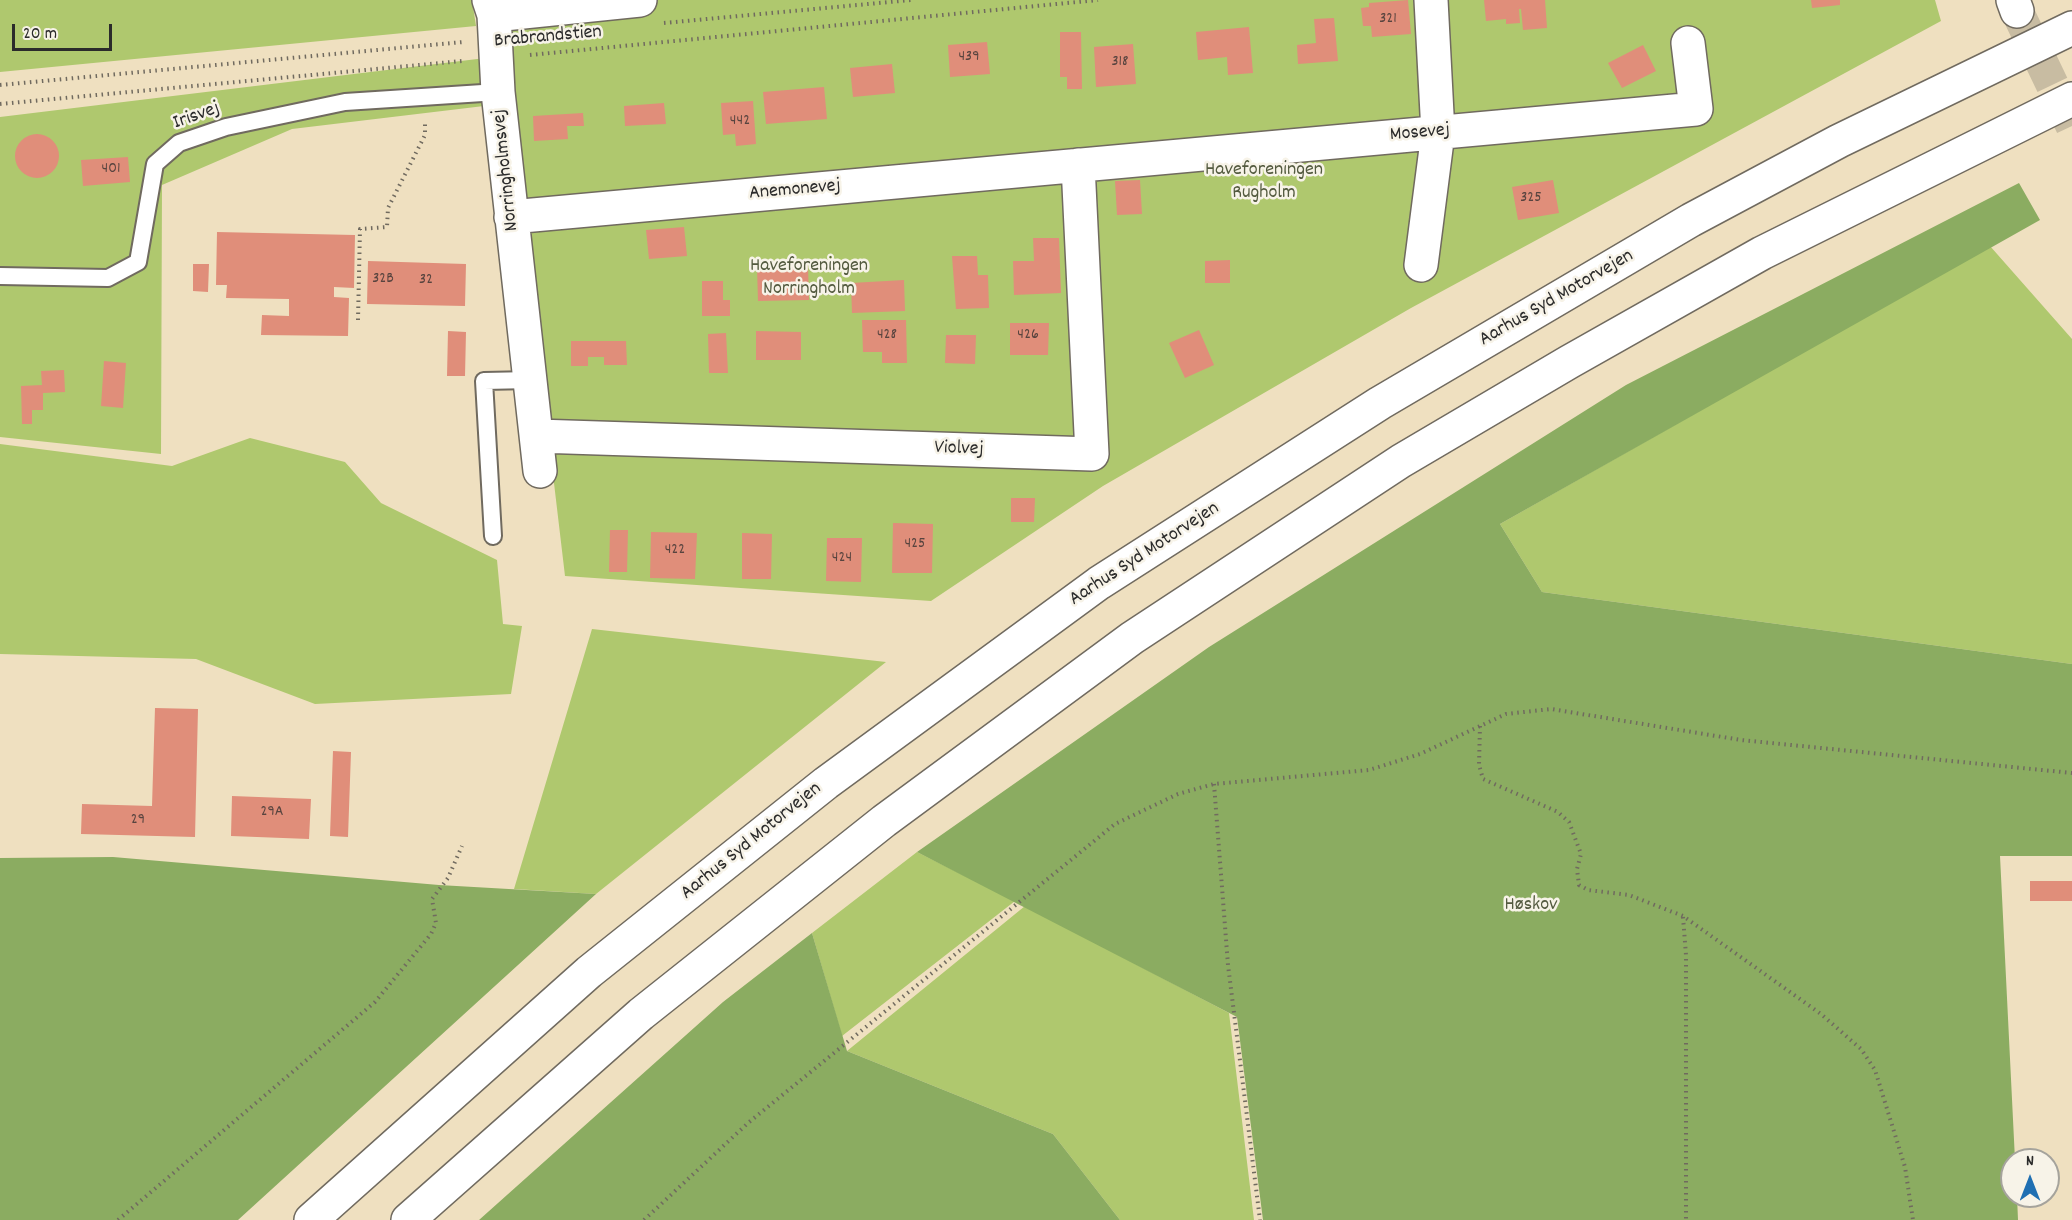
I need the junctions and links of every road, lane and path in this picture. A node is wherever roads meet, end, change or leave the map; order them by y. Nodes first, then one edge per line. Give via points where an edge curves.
1 (640, 0) edge
2 (911, 0) edge
3 (1098, 0) edge
4 (1431, 0) edge
5 (662, 23) dead end
6 (494, 28) edge
7 (2072, 28) edge
8 (1688, 43) dead end
9 (0, 85) edge
10 (498, 92) junction
11 (425, 96) junction
12 (2072, 99) edge
13 (0, 104) edge
14 (1438, 132) junction
15 (1078, 165) junction
16 (512, 216) junction
17 (1421, 265) dead end
18 (0, 276) edge
19 (358, 320) dead end
20 (531, 380) junction
21 (537, 436) junction
22 (540, 471) dead end
23 (493, 536) dead end
24 (1480, 726) junction
25 (2072, 773) edge
26 (1214, 784) junction
27 (462, 846) dead end
28 (1683, 916) junction
29 (118, 1220) edge
30 (311, 1220) edge
31 (408, 1220) edge
32 (644, 1220) edge
33 (1260, 1220) edge
34 (1686, 1220) edge
35 (1913, 1220) edge

1 - 6 main road
2 - 5 path
3 - 6 path, Brabrandstien
4 - 14 main road
6 - 9 path
6 - 10 main road, Norringholmsvej
6 - 13 path, Brabrandstien
7 - 30 main road, Aarhus Syd Motorvejen via 1839,141 1691,220 1380,403 1099,583 826,783 589,972
8 - 14 main road, Mosevej via 1696,109
10 - 11 lane, Irisvej
10 - 16 main road, Norringholmsvej
11 - 18 lane, Irisvej via 345,102 226,127 179,143 155,164 138,262 108,278
11 - 19 path via 425,135 388,208 387,227 360,229
12 - 31 main road via 1762,253 1569,362 1401,461 1132,638 884,821 641,1014
14 - 15 main road, Mosevej
14 - 17 main road
15 - 16 main road, Anemonevej
15 - 21 main road, Violvej via 1092,454
16 - 20 main road, Norringholmsvej
20 - 21 main road, Norringholmsvej
20 - 23 lane via 484,381
21 - 22 main road, Norringholmsvej
24 - 25 path via 1506,714 1551,709 1741,740
24 - 26 path via 1369,770
24 - 28 path via 1479,765 1483,779 1558,812 1569,822 1581,854 1577,869 1579,885 1588,890 1629,895
26 - 32 path via 1178,794 1115,824 748,1123
26 - 33 path via 1228,965
27 - 29 path via 448,878 432,899 436,923 431,934 375,1002
28 - 34 path
28 - 35 path via 1821,1014 1861,1049 1875,1070 1905,1167

